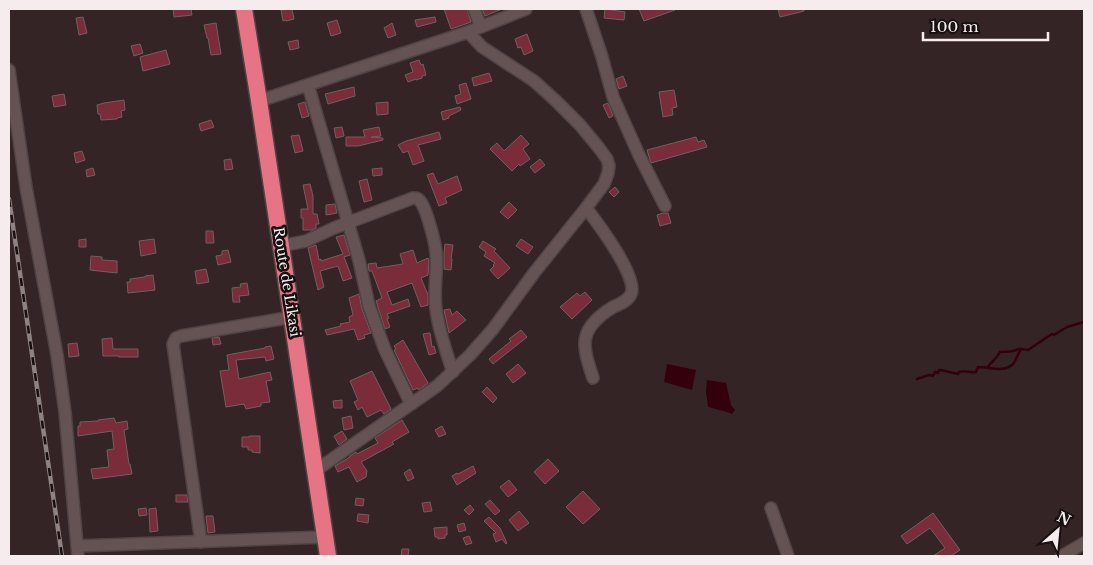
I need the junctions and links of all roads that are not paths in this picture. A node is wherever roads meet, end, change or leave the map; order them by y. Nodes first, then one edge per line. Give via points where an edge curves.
1 (244, 9) edge
2 (474, 9) edge
3 (526, 9) edge
4 (586, 9) edge
5 (480, 27) junction
6 (468, 32) junction
7 (9, 70) edge
8 (308, 85) junction
9 (260, 101) junction
10 (665, 206) dead end
11 (586, 208) junction
12 (349, 222) junction
13 (281, 246) junction
14 (292, 317) junction
15 (453, 372) junction
16 (593, 378) dead end
17 (411, 404) junction
18 (315, 471) junction
19 (771, 508) dead end
20 (325, 537) junction
21 (201, 542) junction
22 (1084, 543) edge
23 (77, 551) edge
24 (328, 556) edge
25 (788, 556) edge
26 (1062, 556) edge

1 - 9 highway, Route de Likasi
2 - 5 street
3 - 5 street
4 - 10 street via 613,97
5 - 6 street
6 - 8 street
6 - 11 street via 482,47 534,81 555,100 607,159 609,166 604,184
7 - 23 street via 26,187 57,355
8 - 9 street
8 - 12 street
9 - 13 highway, Route de Likasi
11 - 15 street via 493,329
11 - 16 street via 608,238 633,287 626,301 606,311 586,334 585,345
12 - 13 street via 306,241
12 - 15 street via 414,198 421,202 436,252 436,309
12 - 17 street via 369,306 385,350
13 - 14 highway, Route de Likasi
14 - 18 highway, Route de Likasi
14 - 21 street via 181,336 173,344
15 - 17 street
17 - 18 street
18 - 20 highway, Route de Likasi
19 - 25 street
20 - 21 street
20 - 24 highway, Route de Likasi
21 - 23 street
22 - 26 street

